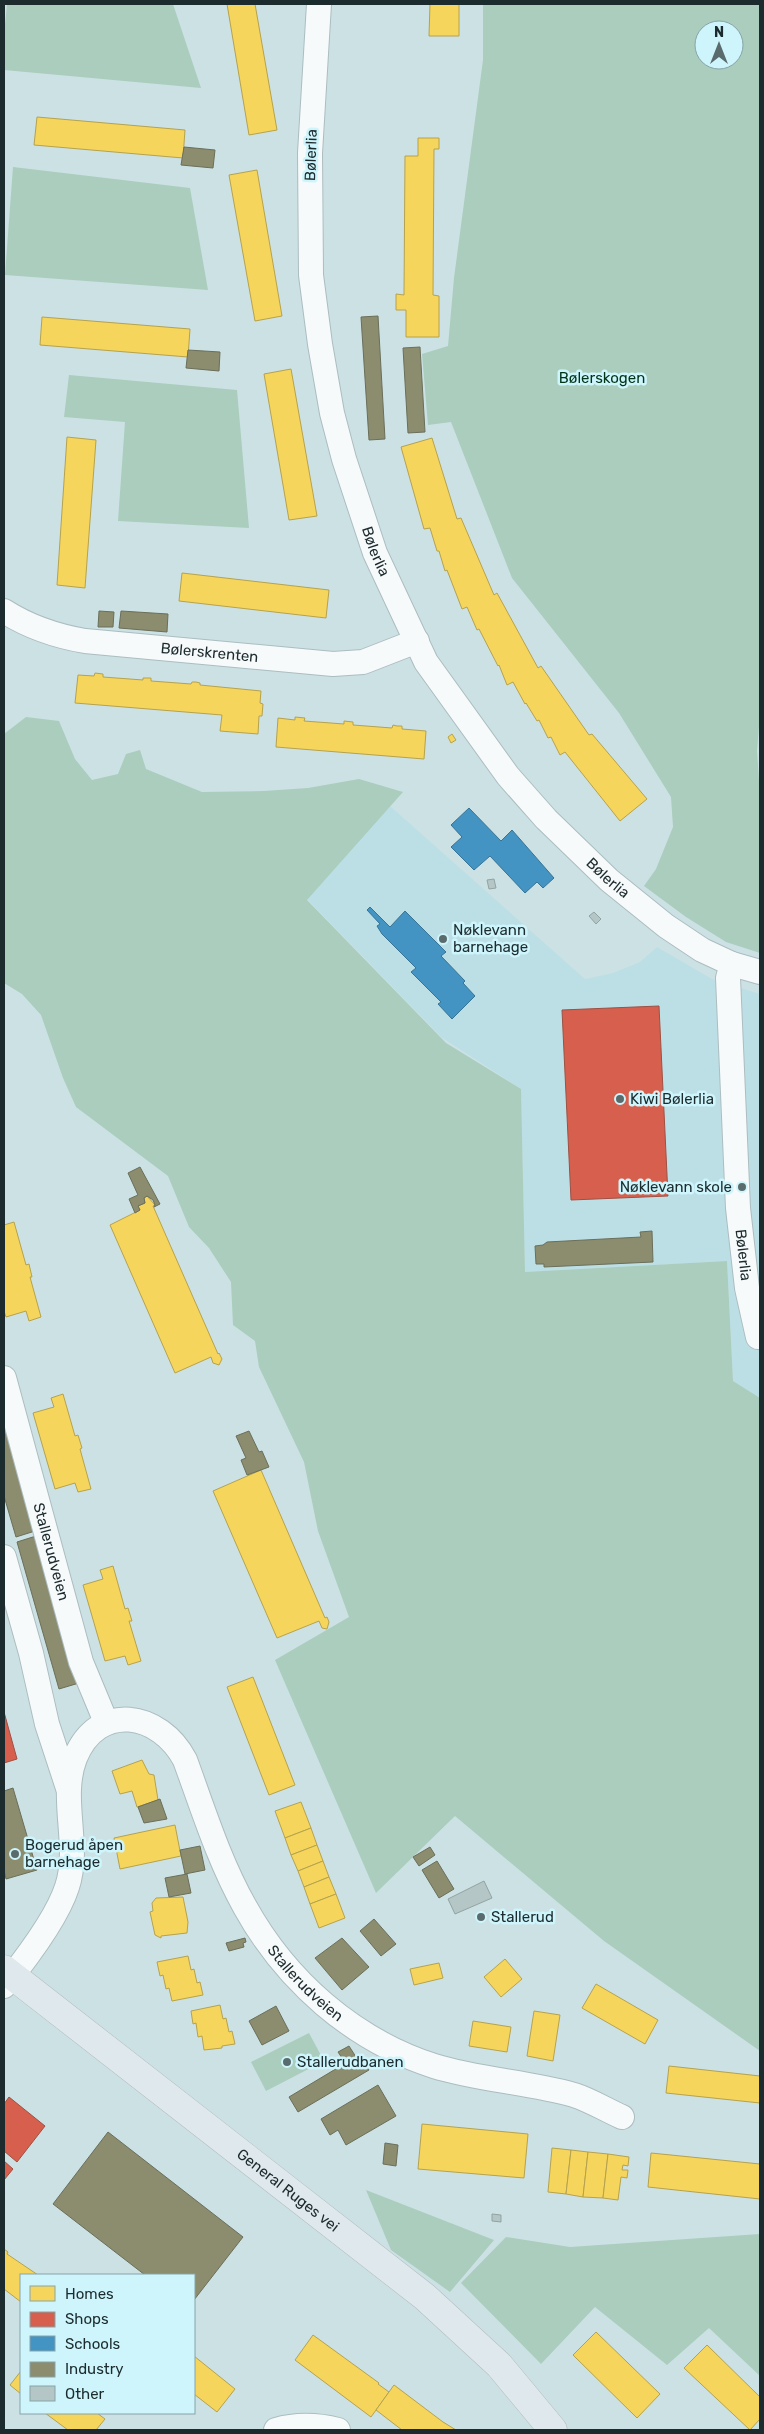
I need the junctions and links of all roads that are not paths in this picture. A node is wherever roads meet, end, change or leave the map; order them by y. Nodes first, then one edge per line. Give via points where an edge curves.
1 (318, 4) edge
2 (4, 611) edge
3 (417, 641) junction
4 (732, 964) junction
5 (760, 972) edge
6 (758, 1337) dead end
7 (4, 1378) edge
8 (4, 1558) edge
9 (106, 1722) junction
10 (69, 1792) junction
11 (6, 1976) edge
12 (622, 2117) dead end
13 (276, 2430) edge
14 (338, 2430) edge
15 (553, 2430) edge

1 - 3 street, Bølerlia via 310,154 310,236 311,275 320,344 344,459 375,553
2 - 3 street, Bølerskrenten via 21,622 56,636 85,641 324,664 363,662
3 - 4 street, Bølerlia via 426,662 443,682 455,704 508,776 546,818 609,880 666,926 702,950
4 - 5 street, Bølerlia
4 - 6 street, Bølerlia via 728,978 738,1208 747,1288
7 - 9 street, Stallerudveien via 81,1662
8 - 10 street via 47,1724
9 - 10 street via 93,1732 75,1758
9 - 12 street, Stallerudveien via 118,1718 145,1724 170,1737 178,1746 221,1858 245,1907 279,1957 338,2018 397,2053 435,2066 577,2096
10 - 11 street via 73,1848 68,1884 54,1915
11 - 15 main road, General Ruges vei via 425,2297 499,2365
13 - 14 street via 290,2426

